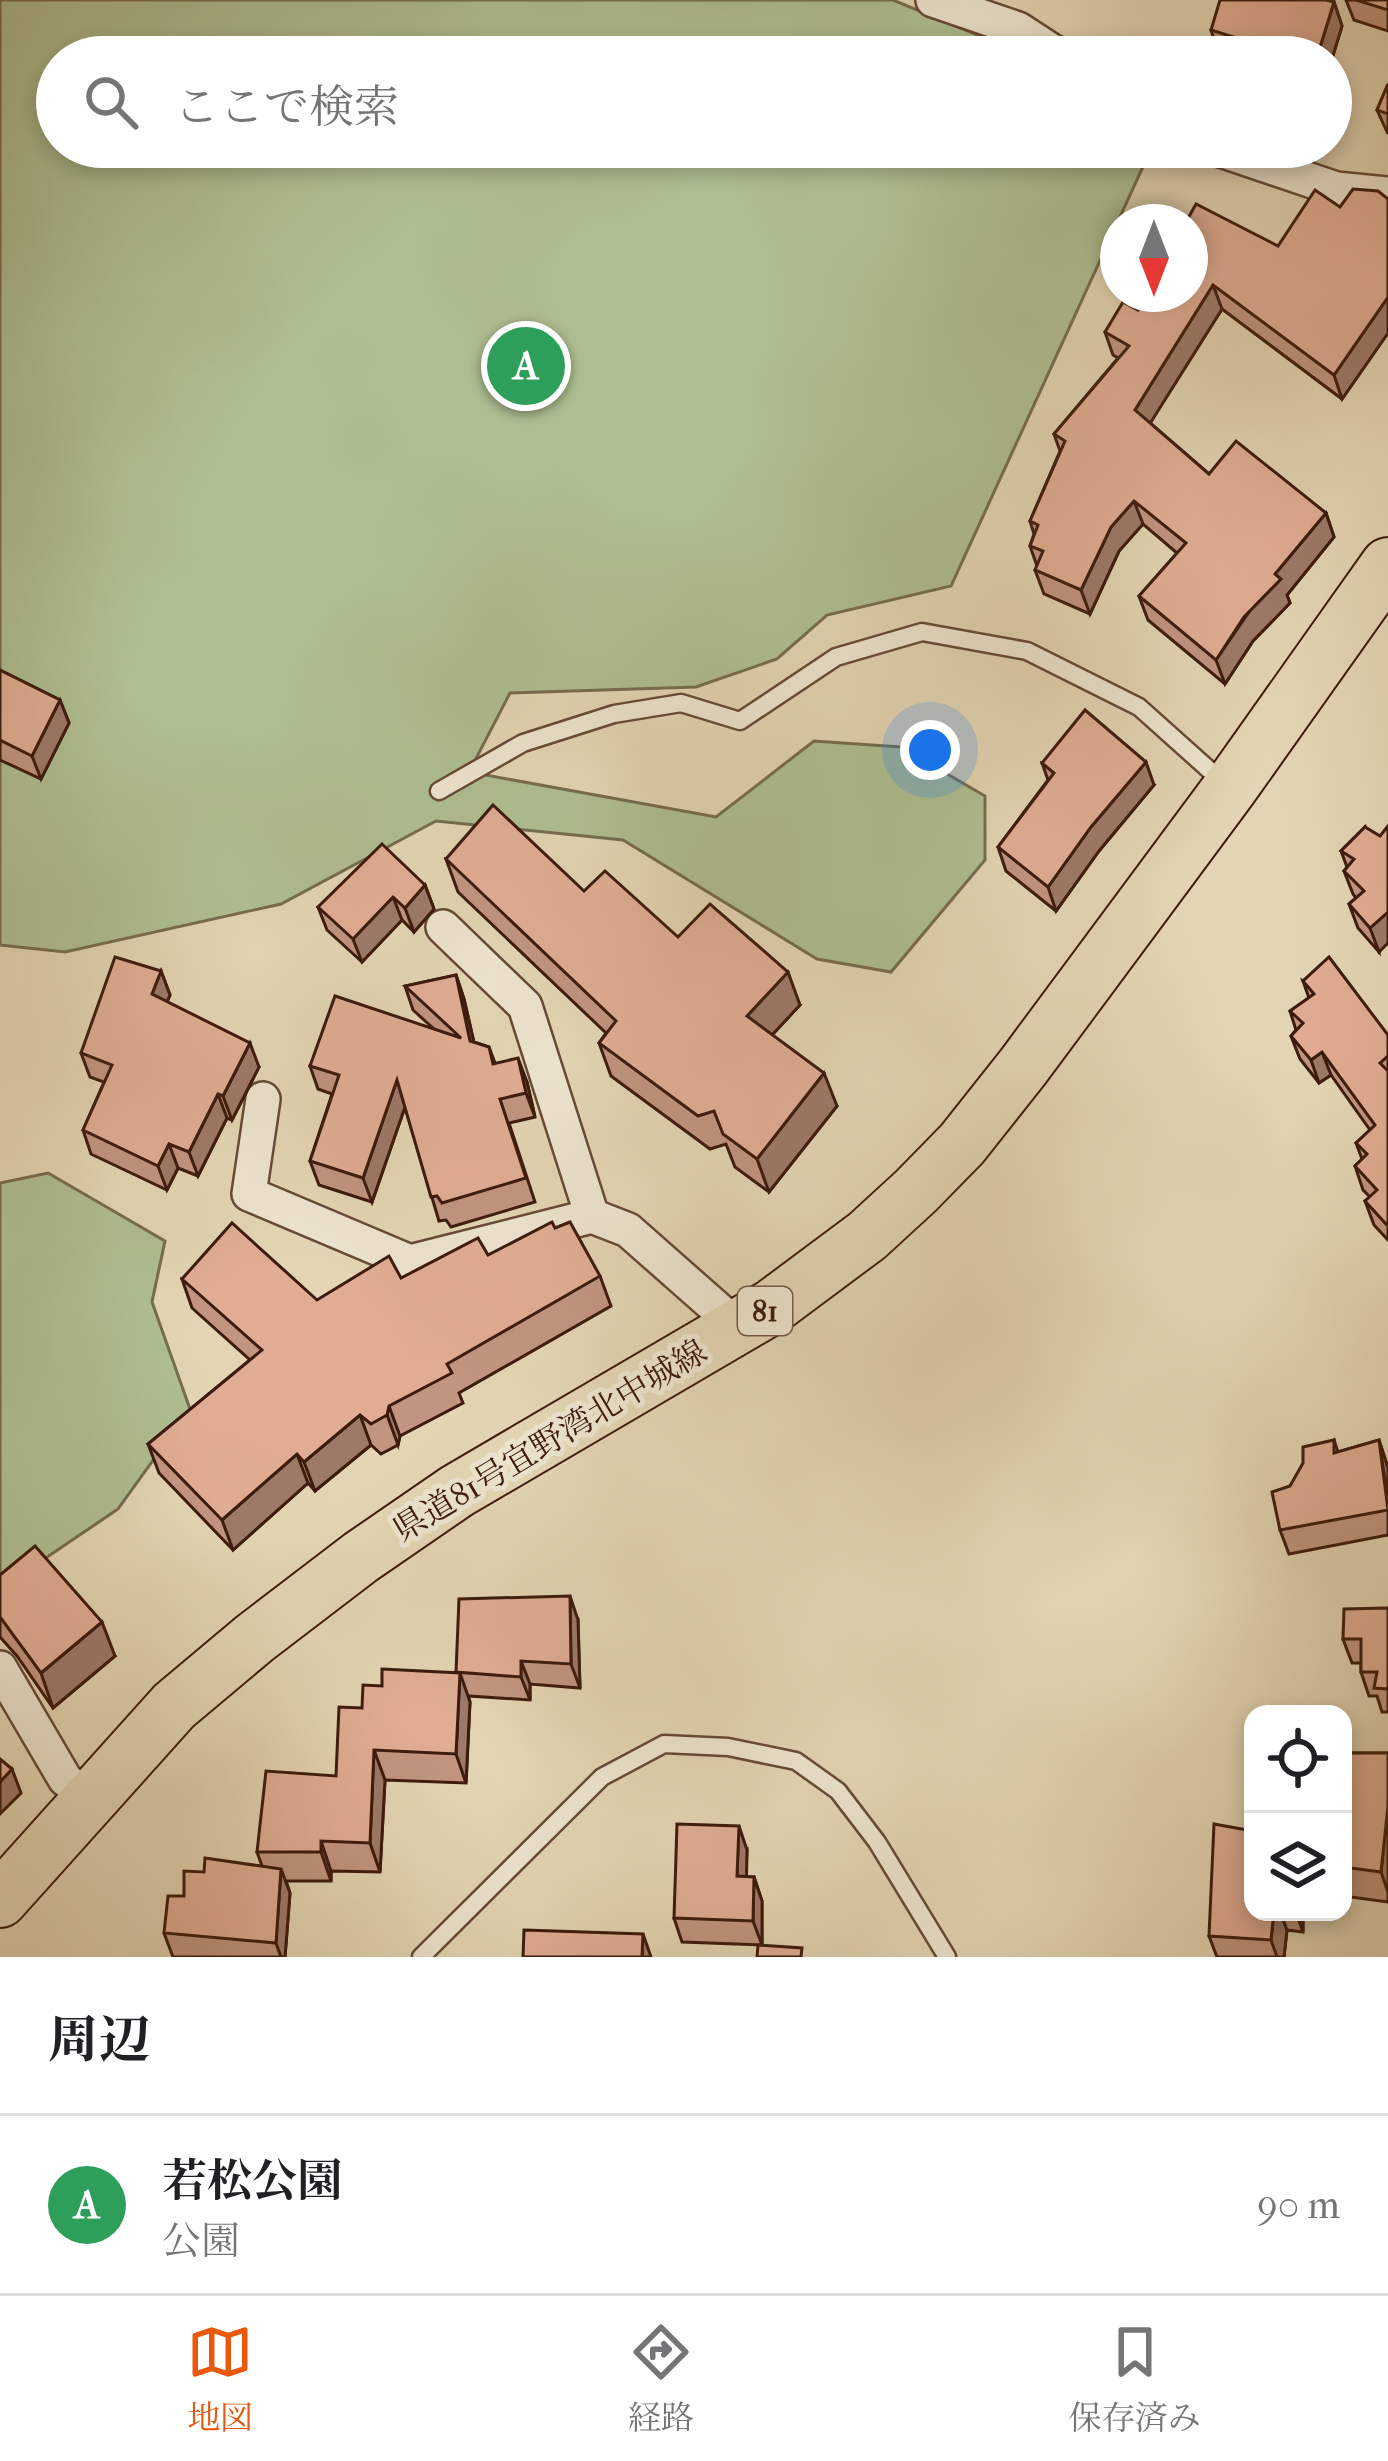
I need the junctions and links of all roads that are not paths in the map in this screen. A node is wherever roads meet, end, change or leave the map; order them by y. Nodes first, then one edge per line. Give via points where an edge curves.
1 (933, 0) edge
2 (1029, 36) edge
3 (1274, 168) edge
4 (1388, 194) edge
5 (1387, 566) edge
6 (1230, 788) junction
7 (439, 791) dead end
8 (443, 927) dead end
9 (263, 1099) dead end
10 (592, 1216) junction
11 (738, 1327) junction
12 (0, 1668) edge
13 (91, 1801) junction
14 (0, 1900) edge
15 (421, 1957) edge
16 (947, 1957) edge

1 - 2 street
3 - 4 street via 1336,189
5 - 6 main road, 県道81号宜野湾北中城線 / 81
6 - 7 lane via 1120,697 1027,651 922,632 836,657 740,721 681,703 614,714 523,743
6 - 11 main road, 県道81号宜野湾北中城線 / 81 via 962,1144 867,1236
8 - 10 street via 525,1006
9 - 10 street via 249,1194 410,1262
10 - 11 street via 628,1230
11 - 13 main road, 県道81号宜野湾北中城線 / 81 via 457,1491 361,1557 174,1706
12 - 13 street via 65,1779
13 - 14 main road, 県道81号宜野湾北中城線 / 81
15 - 16 lane via 602,1777 664,1744 796,1761 838,1791

